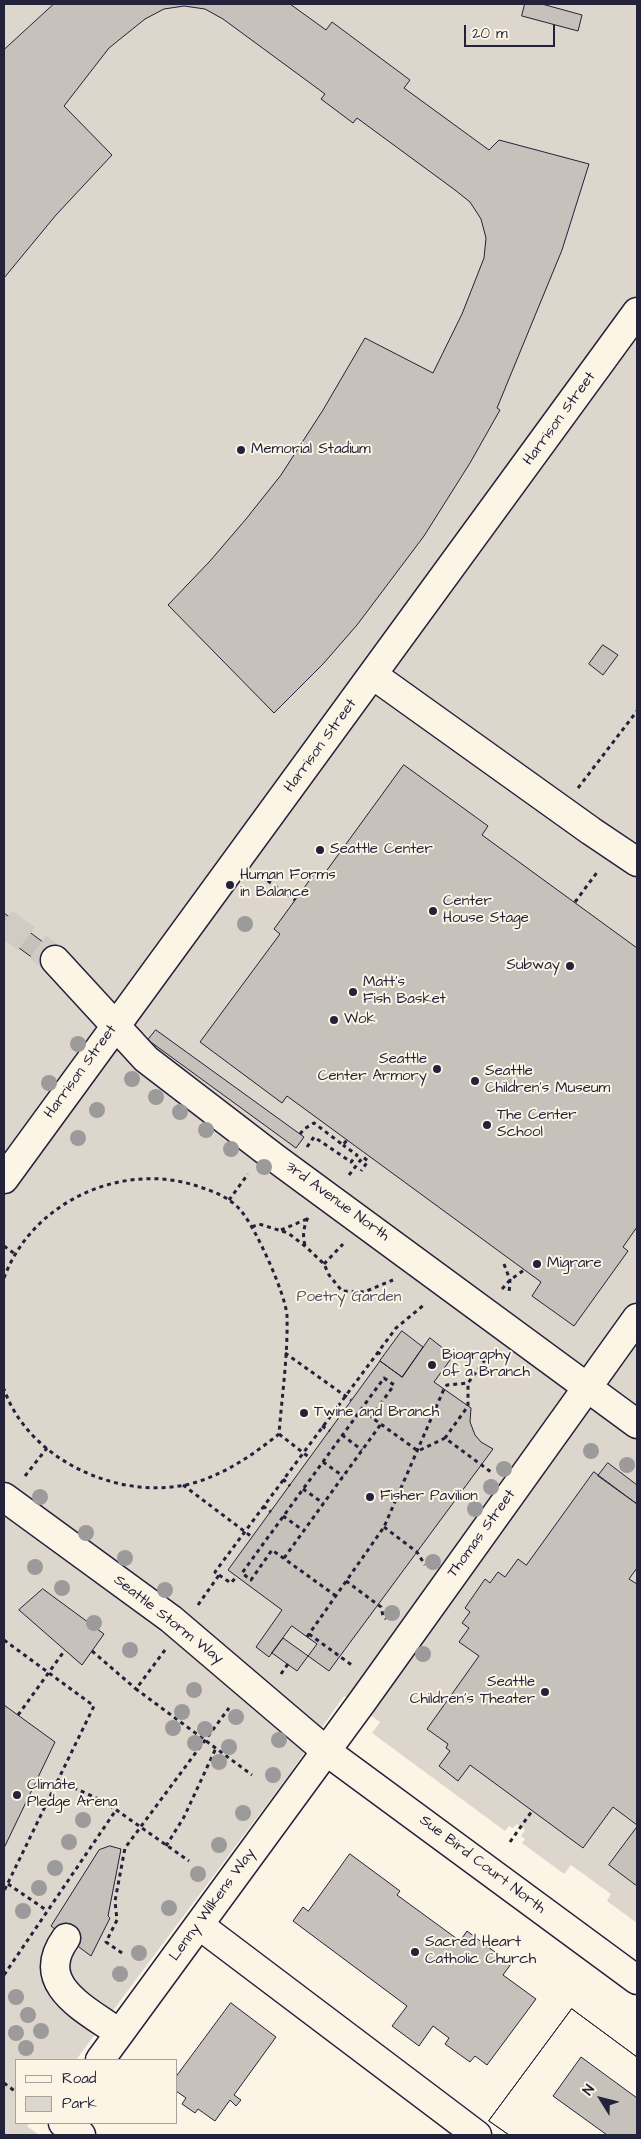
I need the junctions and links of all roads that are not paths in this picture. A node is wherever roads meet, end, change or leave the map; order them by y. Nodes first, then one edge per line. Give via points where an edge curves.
1 (637, 312) edge
2 (373, 675) junction
3 (626, 854) edge
4 (54, 960) tunnel mouth
5 (115, 1024) junction
6 (4, 1178) edge
7 (637, 1318) edge
8 (587, 1388) junction
9 (637, 1424) edge
10 (4, 1497) edge
11 (326, 1750) junction
12 (198, 1924) junction
13 (66, 1938) dead end
14 (637, 1980) edge
15 (119, 2034) junction
16 (101, 2059) edge
17 (53, 2124) edge
18 (64, 2124) edge
19 (45, 2135) edge
20 (81, 2135) edge
21 (477, 2135) edge

1 - 2 street, Harrison Street
2 - 3 street
2 - 5 street, Harrison Street
4 - 5 street, 3rd Avenue North
5 - 6 street, Harrison Street
5 - 8 street, 3rd Avenue North via 146,1059
7 - 8 street, Thomas Street
8 - 9 street, 3rd Avenue North
8 - 11 street, Thomas Street
10 - 11 street, Seattle Storm Way via 172,1619
11 - 12 street, Lenny Wilkens Way
11 - 14 street, Sue Bird Court North
12 - 15 street, Lenny Wilkens Way
12 - 21 street
13 - 15 street via 54,1960 58,1983 68,1995
15 - 16 street, Lenny Wilkens Way
17 - 19 street
18 - 20 street

